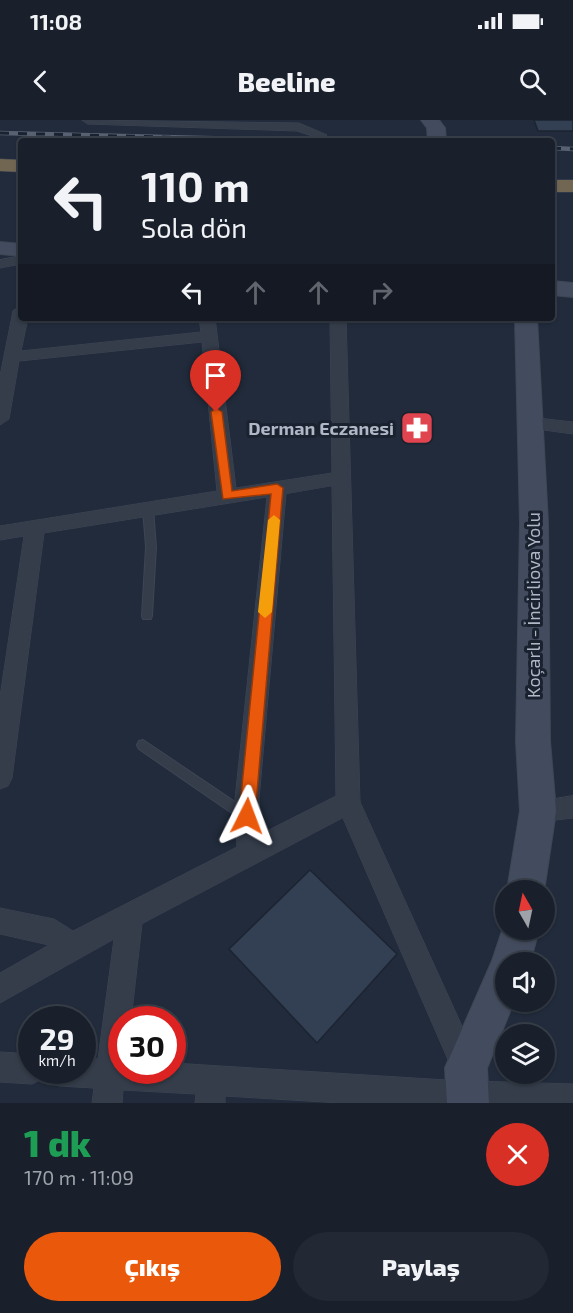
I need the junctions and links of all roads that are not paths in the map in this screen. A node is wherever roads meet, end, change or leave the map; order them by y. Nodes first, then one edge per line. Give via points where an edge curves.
1 (88, 120) edge
2 (103, 120) edge
3 (167, 120) edge
4 (429, 120) edge
5 (321, 135) dead end
6 (422, 138) edge
7 (437, 138) edge
8 (0, 149) edge
9 (18, 150) edge
10 (0, 165) edge
11 (18, 166) edge
12 (555, 169) edge
13 (568, 184) edge
14 (0, 248) edge
15 (18, 250) edge
16 (18, 261) edge
17 (0, 264) edge
18 (555, 288) edge
19 (573, 290) edge
20 (19, 321) edge
21 (338, 321) edge
22 (526, 321) edge
23 (208, 327) edge
24 (11, 357) junction
25 (0, 419) edge
26 (528, 423) junction
27 (573, 428) edge
28 (342, 478) junction
29 (277, 488) junction
30 (227, 496) junction
31 (148, 509) junction
32 (35, 527) junction
33 (0, 534) edge
34 (147, 616) dead end
35 (143, 745) dead end
36 (0, 778) edge
37 (348, 802) junction
38 (573, 807) edge
39 (538, 811) junction
40 (247, 816) junction
41 (250, 853) junction
42 (528, 880) edge
43 (130, 916) junction
44 (0, 921) edge
45 (71, 947) junction
46 (0, 989) edge
47 (120, 1006) edge
48 (495, 1007) edge
49 (0, 1067) edge
50 (18, 1068) edge
51 (110, 1084) edge
52 (167, 1084) edge
53 (467, 1089) edge
54 (211, 1092) edge
55 (573, 1099) edge
56 (107, 1103) edge

1 - 2 street
2 - 3 street
3 - 5 street via 299,127
4 - 6 main road
4 - 7 main road via 436,128
8 - 9 highway
10 - 11 highway
12 - 13 highway
14 - 15 main road
16 - 17 street
18 - 19 main road
20 - 24 street
21 - 28 street
22 - 26 main road, Koçarlı - İncirliova Yolu
23 - 24 street
23 - 30 street
24 - 25 street
26 - 27 street
26 - 39 main road, Koçarlı - İncirliova Yolu via 534,523 533,741
28 - 29 street
28 - 37 street
29 - 30 street
29 - 40 street
30 - 31 street
31 - 32 street
31 - 34 lane via 151,547
32 - 33 street
32 - 36 street
35 - 40 lane
37 - 41 street
37 - 53 street
38 - 39 street
39 - 42 main road, Koçarlı - İncirliova Yolu
40 - 41 street
41 - 43 street
43 - 45 street
43 - 47 street
44 - 45 street via 54,932
45 - 46 street
48 - 53 main road
49 - 50 street
51 - 56 street
52 - 54 street
53 - 54 street
53 - 55 street

